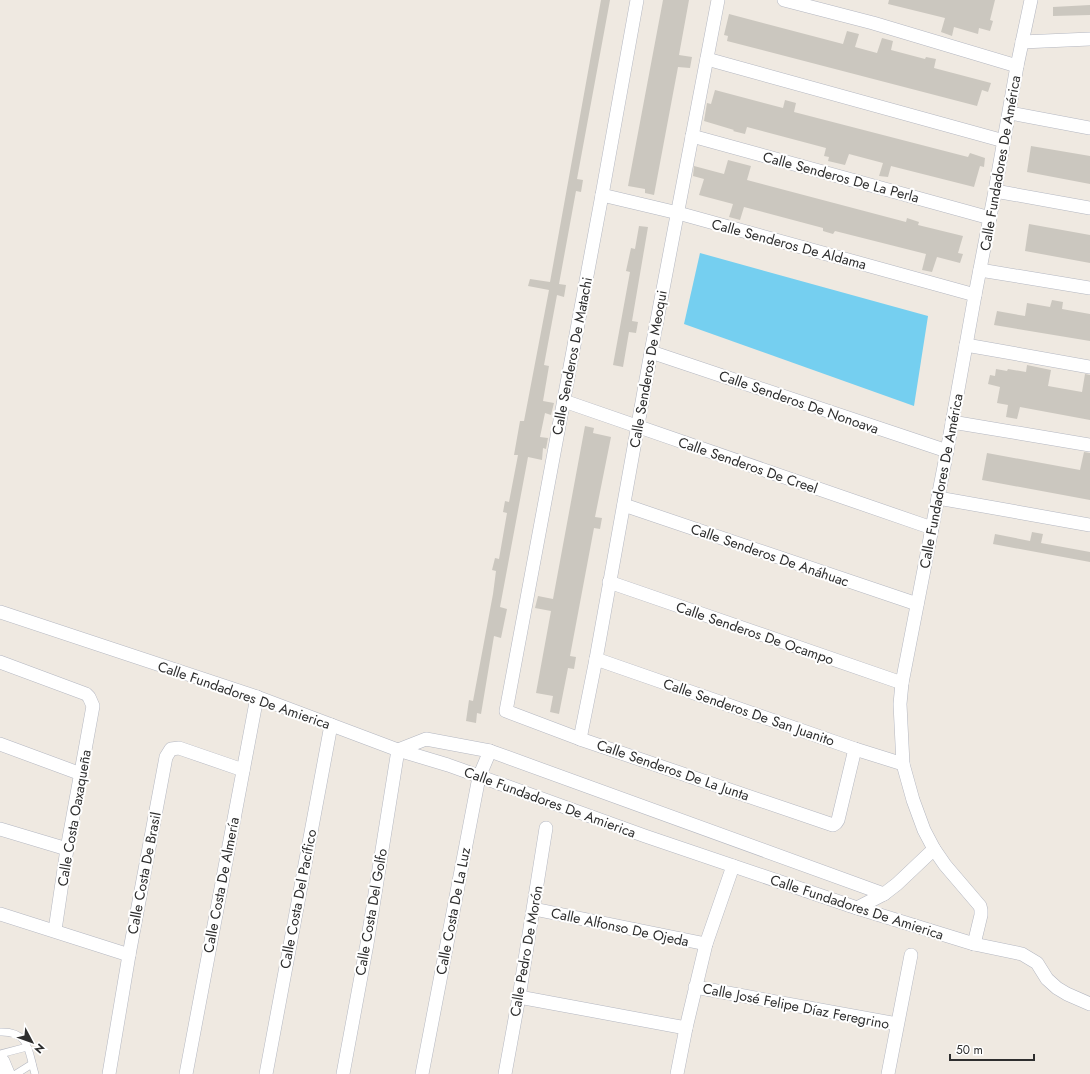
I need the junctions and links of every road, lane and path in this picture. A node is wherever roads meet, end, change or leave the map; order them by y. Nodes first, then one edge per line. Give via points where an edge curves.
1 (637, 0) edge
2 (718, 0) edge
3 (784, 0) edge
4 (1031, 0) edge
5 (1090, 39) edge
6 (1022, 42) junction
7 (706, 59) junction
8 (1017, 66) junction
9 (1010, 113) junction
10 (1090, 128) edge
11 (692, 136) junction
12 (1004, 141) junction
13 (995, 191) junction
14 (602, 195) junction
15 (1090, 208) edge
16 (678, 214) junction
17 (990, 218) junction
18 (980, 270) junction
19 (1090, 288) edge
20 (975, 295) junction
21 (966, 345) junction
22 (651, 352) junction
23 (1090, 367) edge
24 (564, 401) junction
25 (952, 422) junction
26 (638, 427) junction
27 (1090, 445) edge
28 (947, 451) junction
29 (938, 498) junction
30 (624, 505) junction
31 (1090, 525) edge
32 (932, 528) junction
33 (609, 582) junction
34 (917, 604) junction
35 (0, 612) edge
36 (596, 659) junction
37 (0, 662) edge
38 (902, 682) junction
39 (257, 697) junction
40 (506, 711) joint
41 (331, 725) junction
42 (580, 739) junction
43 (0, 744) edge
44 (855, 749) junction
45 (398, 750) junction
46 (490, 751) junction
47 (903, 764) junction
48 (243, 770) junction
49 (81, 774) junction
50 (479, 776) junction
51 (546, 828) dead end
52 (0, 829) edge
53 (67, 849) junction
54 (934, 849) junction
55 (733, 866) junction
56 (884, 894) junction
57 (857, 908) junction
58 (534, 909) junction
59 (0, 914) edge
60 (55, 930) junction
61 (706, 944) junction
62 (974, 944) junction
63 (129, 955) junction
64 (911, 955) dead end
65 (695, 987) junction
66 (519, 997) junction
67 (1090, 1004) edge
68 (897, 1024) junction
69 (686, 1028) junction
70 (0, 1032) edge
71 (27, 1047) junction
72 (0, 1054) edge
73 (0, 1062) edge
74 (32, 1064) junction
75 (4, 1074) edge
76 (16, 1074) edge
77 (35, 1074) edge
78 (109, 1074) edge
79 (186, 1074) edge
80 (266, 1074) edge
81 (343, 1074) edge
82 (422, 1074) edge
83 (505, 1074) edge
84 (680, 1074) edge
85 (888, 1074) edge

1 - 14 street, Calle Senderos De Matachi
2 - 7 street, Calle Senderos De Meoqui
3 - 8 street via 874,23
4 - 6 street, Calle Fundadores De América
5 - 6 street
6 - 8 street, Calle Fundadores De América
7 - 11 street, Calle Senderos De Meoqui
7 - 12 street
8 - 9 street, Calle Fundadores De América
9 - 10 street
9 - 12 street, Calle Fundadores De América
11 - 16 street, Calle Senderos De Meoqui
11 - 17 street, Calle Senderos De La Perla
12 - 13 street, Calle Fundadores De América
13 - 15 street
13 - 17 street, Calle Fundadores De América
14 - 16 street, Calle Senderos De Aldama
14 - 24 street, Calle Senderos De Matachi
16 - 20 street, Calle Senderos De Aldama
16 - 22 street, Calle Senderos De Meoqui
17 - 18 street, Calle Fundadores De América
18 - 19 street
18 - 20 street, Calle Fundadores De América
20 - 21 street, Calle Fundadores De América
21 - 23 street
21 - 25 street, Calle Fundadores De América
22 - 26 street, Calle Senderos De Meoqui
22 - 28 street, Calle Senderos De Nonoava
24 - 26 street, Calle Senderos De Creel
24 - 40 street, Calle Senderos De Matachi
25 - 27 street
25 - 28 street, Calle Fundadores De América
26 - 30 street, Calle Senderos De Meoqui
26 - 32 street, Calle Senderos De Creel
28 - 29 street, Calle Fundadores De América
29 - 31 street
29 - 32 street, Calle Fundadores De América
30 - 33 street, Calle Senderos De Meoqui
30 - 34 street, Calle Senderos De Anáhuac
32 - 34 street, Calle Fundadores De América
33 - 36 street, Calle Senderos De Meoqui
33 - 38 street, Calle Senderos De Ocampo
34 - 38 street, Calle Fundadores De América
35 - 39 street, Calle Fundadores De Amierica
36 - 42 street, Calle Senderos De Meoqui
36 - 44 street, Calle Senderos De San Juanito
37 - 49 street, Calle Costa Oaxaqueña via 89,697 93,706
38 - 47 street, Calle Fundadores De América via 900,704
39 - 41 street, Calle Fundadores De Amierica
39 - 48 street, Calle Costa De Almería
40 - 42 street, Calle Senderos De La Junta
41 - 45 street, Calle Fundadores De Amierica
41 - 80 street, Calle Costa Del Pacífico
42 - 44 street, Calle Senderos De La Junta via 830,824 835,824 838,820
43 - 49 street
44 - 47 street, Calle Senderos De San Juanito
45 - 46 street via 426,739
45 - 50 street, Calle Fundadores De Amierica
45 - 81 street, Calle Costa Del Golfo
46 - 50 street, Calle Costa De La Luz
46 - 56 street
47 - 54 street, Calle Fundadores De América via 913,800
48 - 63 street, Calle Costa De Brasil via 179,748 171,748 168,752
48 - 79 street, Calle Costa De Almería
49 - 53 street, Calle Costa Oaxaqueña
50 - 55 street, Calle Fundadores De Amierica
50 - 82 street, Calle Costa De La Luz
51 - 58 street, Calle Pedro De Morón
52 - 53 street
53 - 60 street, Calle Costa Oaxaqueña
54 - 56 street
54 - 62 street, Calle Fundadores De América via 980,906 981,916
55 - 57 street, Calle Fundadores De Amierica
55 - 61 street
56 - 57 street
57 - 62 street, Calle Fundadores De Amierica
58 - 61 street, Calle Alfonso De Ojeda
58 - 66 street, Calle Pedro De Morón
59 - 60 street
60 - 63 street
61 - 65 street
62 - 67 street, Calle Fundadores De Amierica via 1022,954 1036,963 1057,988
63 - 78 street, Calle Costa De Brasil
64 - 68 street
65 - 68 street, Calle José Felipe Díaz Feregrino
65 - 69 street
66 - 69 street
66 - 83 street, Calle Pedro De Morón
68 - 85 street
69 - 84 street
70 - 71 lane via 18,1034
71 - 72 lane
71 - 74 lane
73 - 75 street
74 - 76 lane
74 - 77 lane

